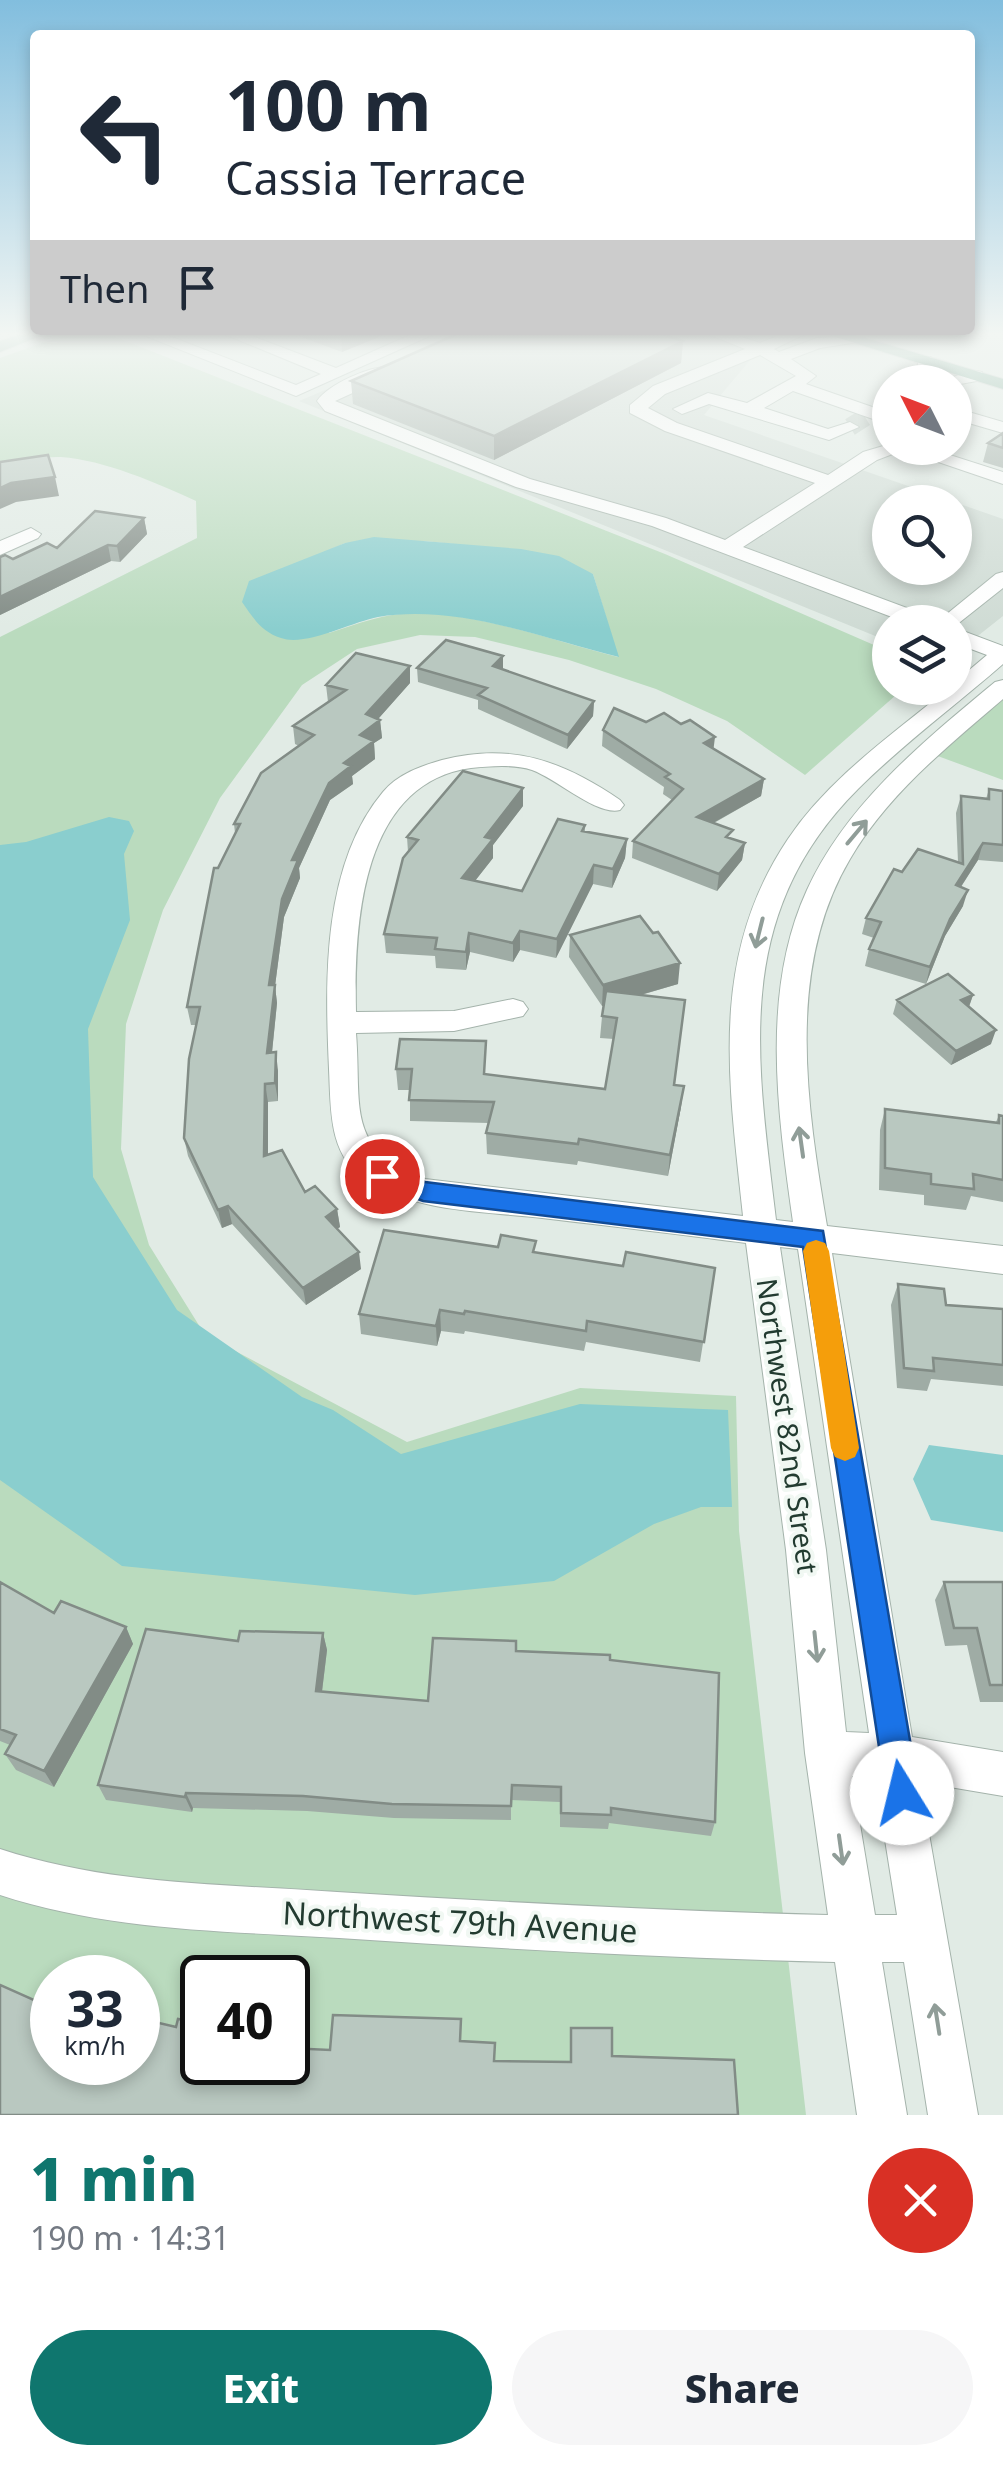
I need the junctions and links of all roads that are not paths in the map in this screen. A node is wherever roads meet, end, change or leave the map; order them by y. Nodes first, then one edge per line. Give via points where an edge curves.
1 (395, 433) edge
2 (693, 433) edge
3 (872, 455) tunnel mouth
4 (963, 465) edge
5 (1003, 478) edge
6 (831, 482) junction
7 (31, 534) dead end
8 (0, 548) edge
9 (727, 548) junction
10 (1003, 578) edge
11 (879, 605) edge
12 (969, 605) edge
13 (972, 642) edge
14 (1003, 654) edge
15 (1003, 687) edge
16 (611, 806) dead end
17 (512, 1009) dead end
18 (340, 1023) junction
19 (761, 1232) junction
20 (814, 1238) junction
21 (1003, 1260) edge
22 (828, 1753) junction
23 (897, 1756) junction
24 (1003, 1774) edge
25 (0, 1872) edge
26 (924, 1938) junction
27 (853, 1939) junction
28 (882, 2115) edge
29 (953, 2115) edge

1 - 9 street via 523,484
2 - 6 street
3 - 6 street
4 - 5 street
6 - 9 street
7 - 8 street
9 - 11 street
10 - 12 street
13 - 14 street
14 -> 19 street, Northwest 82nd Street via 849,784 799,842 762,918 744,995
20 -> 15 street, Northwest 82nd Street via 791,1070 793,994 808,922 839,854 910,769
16 - 18 street via 562,771 494,757 420,776 392,796 356,883 340,957
17 - 18 street via 454,1021
18 - 19 street via 357,1152 382,1176 423,1191
19 - 20 street
19 -> 22 street, Northwest 82nd Street
20 - 21 street
20 - 23 street, Northwest 82nd Street
22 - 23 street
22 -> 27 street, Northwest 82nd Street
23 - 24 street
23 - 26 street, Northwest 82nd Street
25 - 27 street, Northwest 79th Avenue via 56,1889 142,1902 556,1929
26 - 27 street, Northwest 79th Avenue
29 -> 26 street, Northwest 82nd Street
27 - 28 street, Northwest 82nd Street

